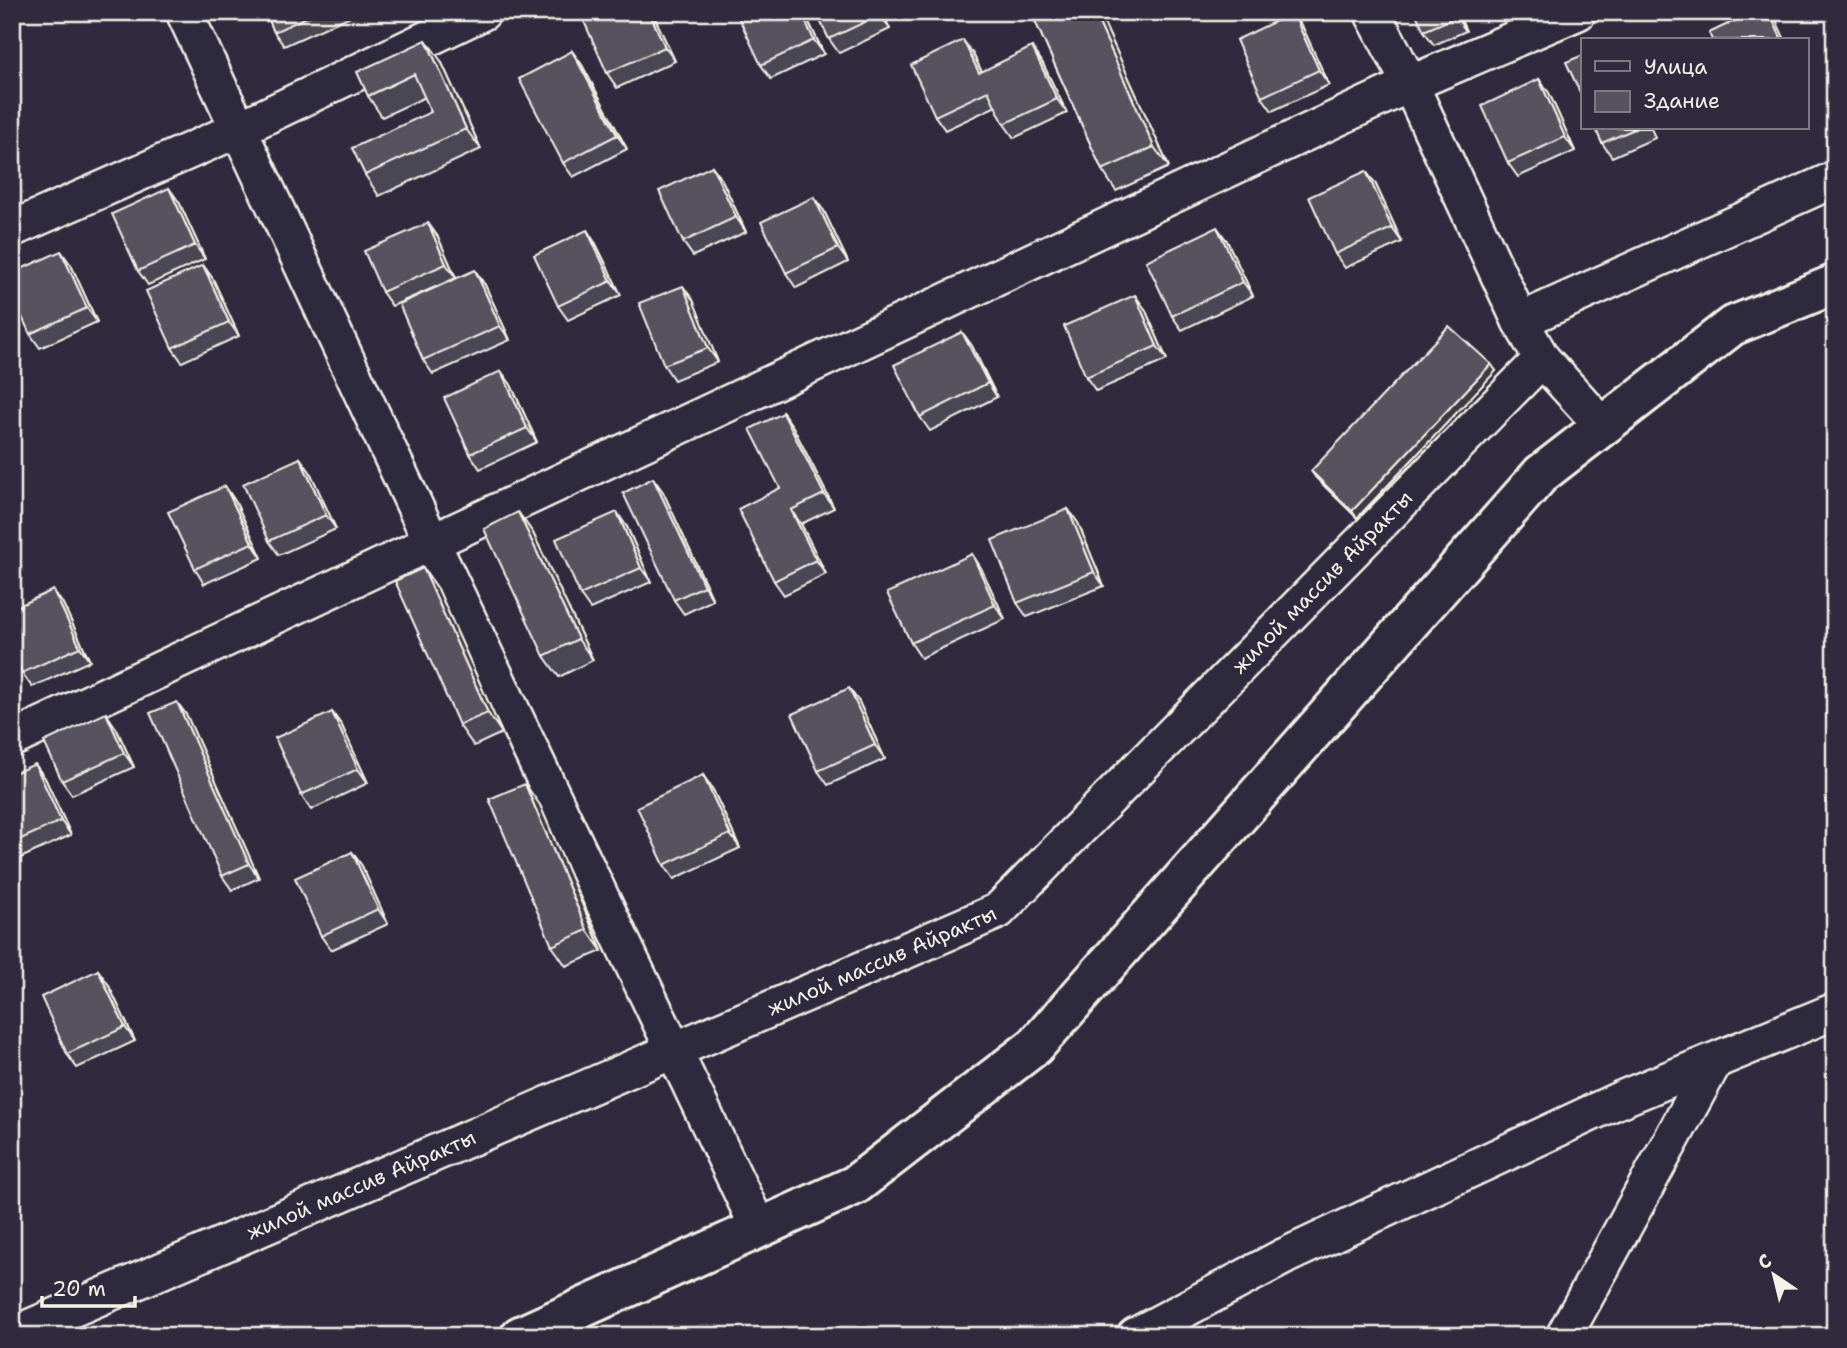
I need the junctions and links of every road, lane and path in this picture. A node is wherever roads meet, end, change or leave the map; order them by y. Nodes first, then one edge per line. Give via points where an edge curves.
1 (184, 12) edge
2 (483, 12) edge
3 (1372, 12) edge
4 (1578, 12) edge
5 (1410, 84) junction
6 (239, 129) junction
7 (1835, 179) edge
8 (12, 229) edge
9 (1835, 284) edge
10 (1520, 321) junction
11 (1542, 359) junction
12 (1603, 426) junction
13 (432, 544) junction
14 (12, 739) edge
15 (1835, 1011) edge
16 (675, 1051) junction
17 (1714, 1062) junction
18 (759, 1229) junction
19 (12, 1335) edge
20 (520, 1336) edge
21 (1135, 1336) edge
22 (1564, 1336) edge

1 - 6 street
2 - 6 street
3 - 5 street
4 - 5 street
5 - 10 street
5 - 13 street
6 - 8 street
6 - 13 street
7 - 10 street
9 - 12 main road via 1732,326
10 - 11 street
11 - 12 street
11 - 16 street, жилой массив Айракты via 998,911
12 - 18 main road via 1541,474 1035,1046 855,1185
13 - 14 street
13 - 16 street
15 - 17 street
16 - 18 street
16 - 19 street, жилой массив Айракты
17 - 21 street via 1621,1099 1285,1256
17 - 22 street
18 - 20 main road

